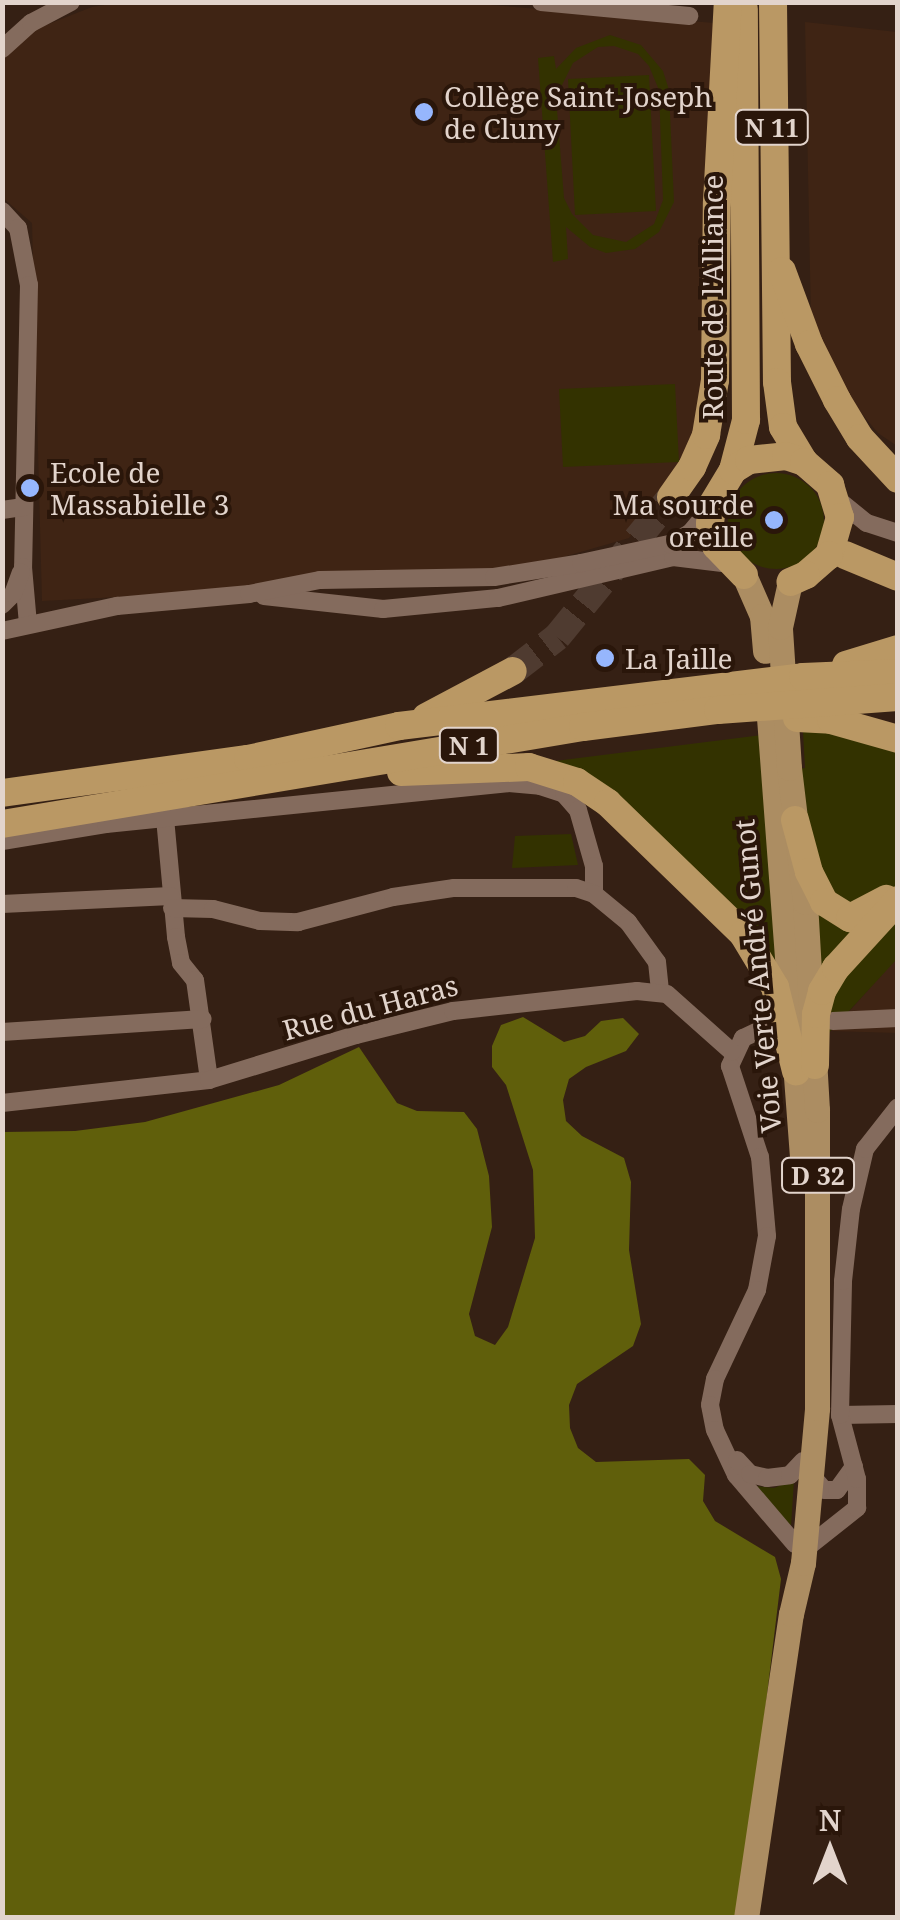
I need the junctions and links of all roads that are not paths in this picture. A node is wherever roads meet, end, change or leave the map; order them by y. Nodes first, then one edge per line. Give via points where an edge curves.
1 (71, 2) edge
2 (541, 2) edge
3 (728, 2) edge
4 (744, 2) edge
5 (772, 2) edge
6 (688, 16) dead end
7 (2, 50) edge
8 (2, 211) edge
9 (774, 251) junction
10 (804, 462) junction
11 (734, 470) junction
12 (898, 479) edge
13 (671, 497) tunnel mouth
14 (836, 499) junction
15 (712, 505) junction
16 (24, 507) junction
17 (2, 510) edge
18 (898, 533) edge
19 (837, 555) junction
20 (898, 560) edge
21 (23, 567) junction
22 (737, 570) junction
23 (898, 577) edge
24 (393, 578) junction
25 (790, 582) joint
26 (249, 594) junction
27 (2, 606) edge
28 (393, 608) junction
29 (28, 624) junction
30 (2, 631) edge
31 (772, 632) junction
32 (898, 650) edge
33 (513, 671) tunnel mouth
34 (898, 673) edge
35 (803, 678) junction
36 (898, 696) edge
37 (410, 725) junction
38 (898, 739) edge
39 (780, 766) junction
40 (390, 772) junction
41 (2, 793) edge
42 (79, 812) junction
43 (165, 818) junction
44 (794, 820) junction
45 (2, 824) edge
46 (2, 842) edge
47 (898, 887) edge
48 (594, 894) junction
49 (898, 900) edge
50 (172, 902) junction
51 (2, 904) edge
52 (660, 992) junction
53 (895, 1018) edge
54 (203, 1019) junction
55 (833, 1021) dead end
56 (771, 1025) dead end
57 (2, 1032) edge
58 (732, 1052) junction
59 (806, 1068) junction
60 (209, 1080) junction
61 (2, 1103) edge
62 (898, 1107) edge
63 (898, 1414) edge
64 (821, 1415) junction
65 (721, 1441) junction
66 (854, 1467) junction
67 (808, 1468) junction
68 (800, 1547) junction
69 (746, 1918) edge

1 - 7 street via 30,23
2 - 6 street
3 - 13 highway via 715,380 706,434
4 - 11 highway, Route de l'Alliance / N 11 via 746,420
5 - 9 highway, N 11
8 - 16 street via 18,228 29,285
9 - 10 highway, N 11 via 780,412
9 - 12 highway via 836,400
10 - 11 highway via 767,455
10 - 14 highway via 830,484
11 - 15 highway, Route de l'Alliance
14 - 18 street via 867,523
14 - 19 highway
15 - 22 highway via 714,540
15 - 24 street via 690,533 670,544 494,576
16 - 17 street
16 - 21 street
19 - 20 street
19 - 23 highway
19 - 25 highway
21 - 27 street
21 - 29 street
22 - 28 street via 673,558 498,598
22 - 31 main road, Voie Verte André Gunot / D 32
24 - 26 street via 320,580
24 - 28 street via 410,593
24 - 28 street via 376,588 377,601
25 - 31 main road, Voie Verte André Gunot / D 32
26 - 28 street
26 - 29 street via 117,606
29 - 30 street
31 - 39 main road, Voie Verte André Gunot / D 32
32 - 35 highway
33 - 37 highway
34 - 35 highway, N 1
35 - 37 highway, N 1
36 - 42 highway, N 1 via 583,727
37 - 41 highway, N 1 via 248,759
38 - 40 highway via 831,720 793,718
39 - 44 main road, Voie Verte André Gunot / D 32
39 - 59 main road, Voie Verte André Gunot / D 32
40 - 42 highway
40 - 59 highway via 520,766 558,774 592,792 743,934 775,987
42 - 45 highway, N 1
43 - 46 street
43 - 48 street via 507,783 540,786 564,794 578,810 594,866
43 - 50 street
44 - 47 highway via 816,888 837,914 856,918
44 - 59 main road, Voie Verte André Gunot / D 32
48 - 50 street via 547,885 478,885 286,923
48 - 52 street via 621,914 657,962
49 - 59 highway via 822,991
50 - 51 street
50 - 54 street via 181,963 195,980
52 - 58 street
52 - 60 street, Rue du Haras via 454,1011
53 - 55 street
54 - 57 street
54 - 60 street
56 - 58 street via 742,1038
58 - 65 street via 735,1090 765,1179 767,1236 753,1303 711,1388
59 - 64 main road, Voie Verte André Gunot / D 32 via 820,1261
60 - 61 street, Rue du Haras
62 - 64 street via 865,1149 855,1187 838,1344
63 - 64 street
64 - 66 street
64 - 67 main road, Voie Verte André Gunot / D 32
65 - 67 street via 756,1476 782,1478
65 - 68 street via 736,1475
66 - 67 street via 837,1490 824,1490
66 - 68 street via 857,1508
67 - 68 main road, Voie Verte André Gunot / D 32
68 - 69 main road, Voie Verte André Gunot / D 32

